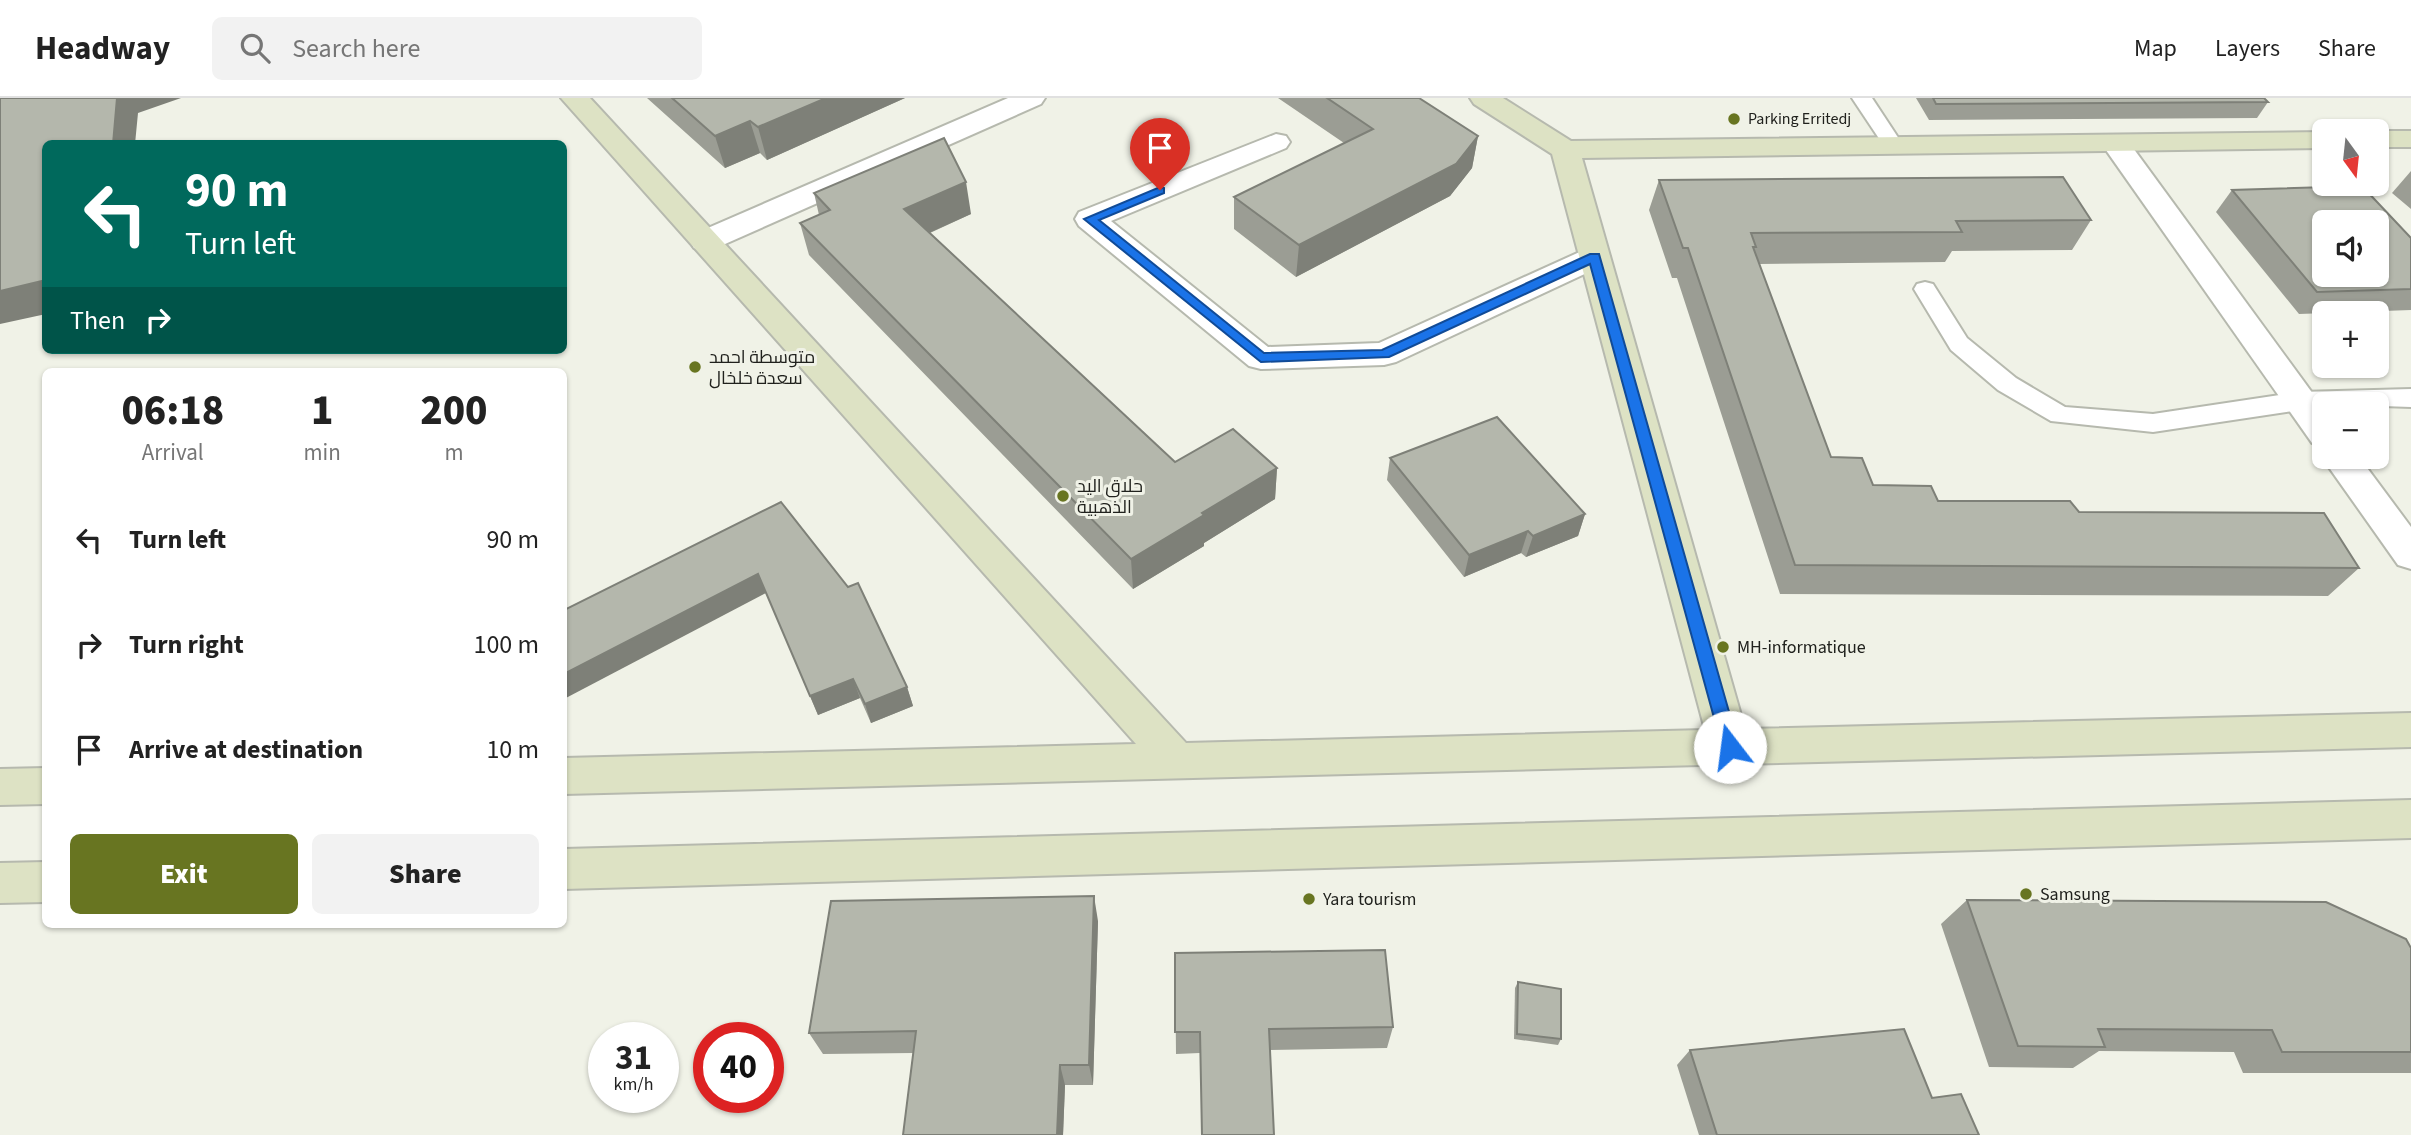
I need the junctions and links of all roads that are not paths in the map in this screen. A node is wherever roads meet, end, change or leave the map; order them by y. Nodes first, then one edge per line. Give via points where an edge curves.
1 (575, 98) edge
2 (1031, 98) edge
3 (1484, 98) edge
4 (1862, 98) edge
5 (2389, 139) edge
6 (2411, 139) edge
7 (2312, 140) edge
8 (1276, 142) dead end
9 (2115, 143) junction
10 (1893, 145) junction
11 (1565, 150) junction
12 (705, 242) junction
13 (1595, 257) junction
14 (1925, 289) dead end
15 (2411, 398) edge
16 (2300, 401) junction
17 (2312, 418) edge
18 (2349, 469) edge
19 (2411, 555) edge
20 (2411, 730) edge
21 (1730, 747) junction
22 (1176, 761) junction
23 (567, 776) edge
24 (42, 786) edge
25 (0, 787) edge
26 (2411, 819) edge
27 (567, 869) edge
28 (42, 882) edge
29 (0, 883) edge

1 - 12 street
2 - 12 street
3 - 11 street
4 - 10 lane
5 - 6 street
7 - 9 street
8 - 13 street via 1090,219 1261,358 1384,354
9 - 10 street
9 - 16 street
10 - 11 street
11 - 13 street
12 - 22 street
13 - 21 street
14 - 16 lane via 1959,344 2007,384 2060,415 2153,422
15 - 16 lane
16 - 17 street
18 - 19 street
20 - 21 street
21 - 22 street
22 - 23 street
24 - 25 street
26 - 27 street
28 - 29 street

